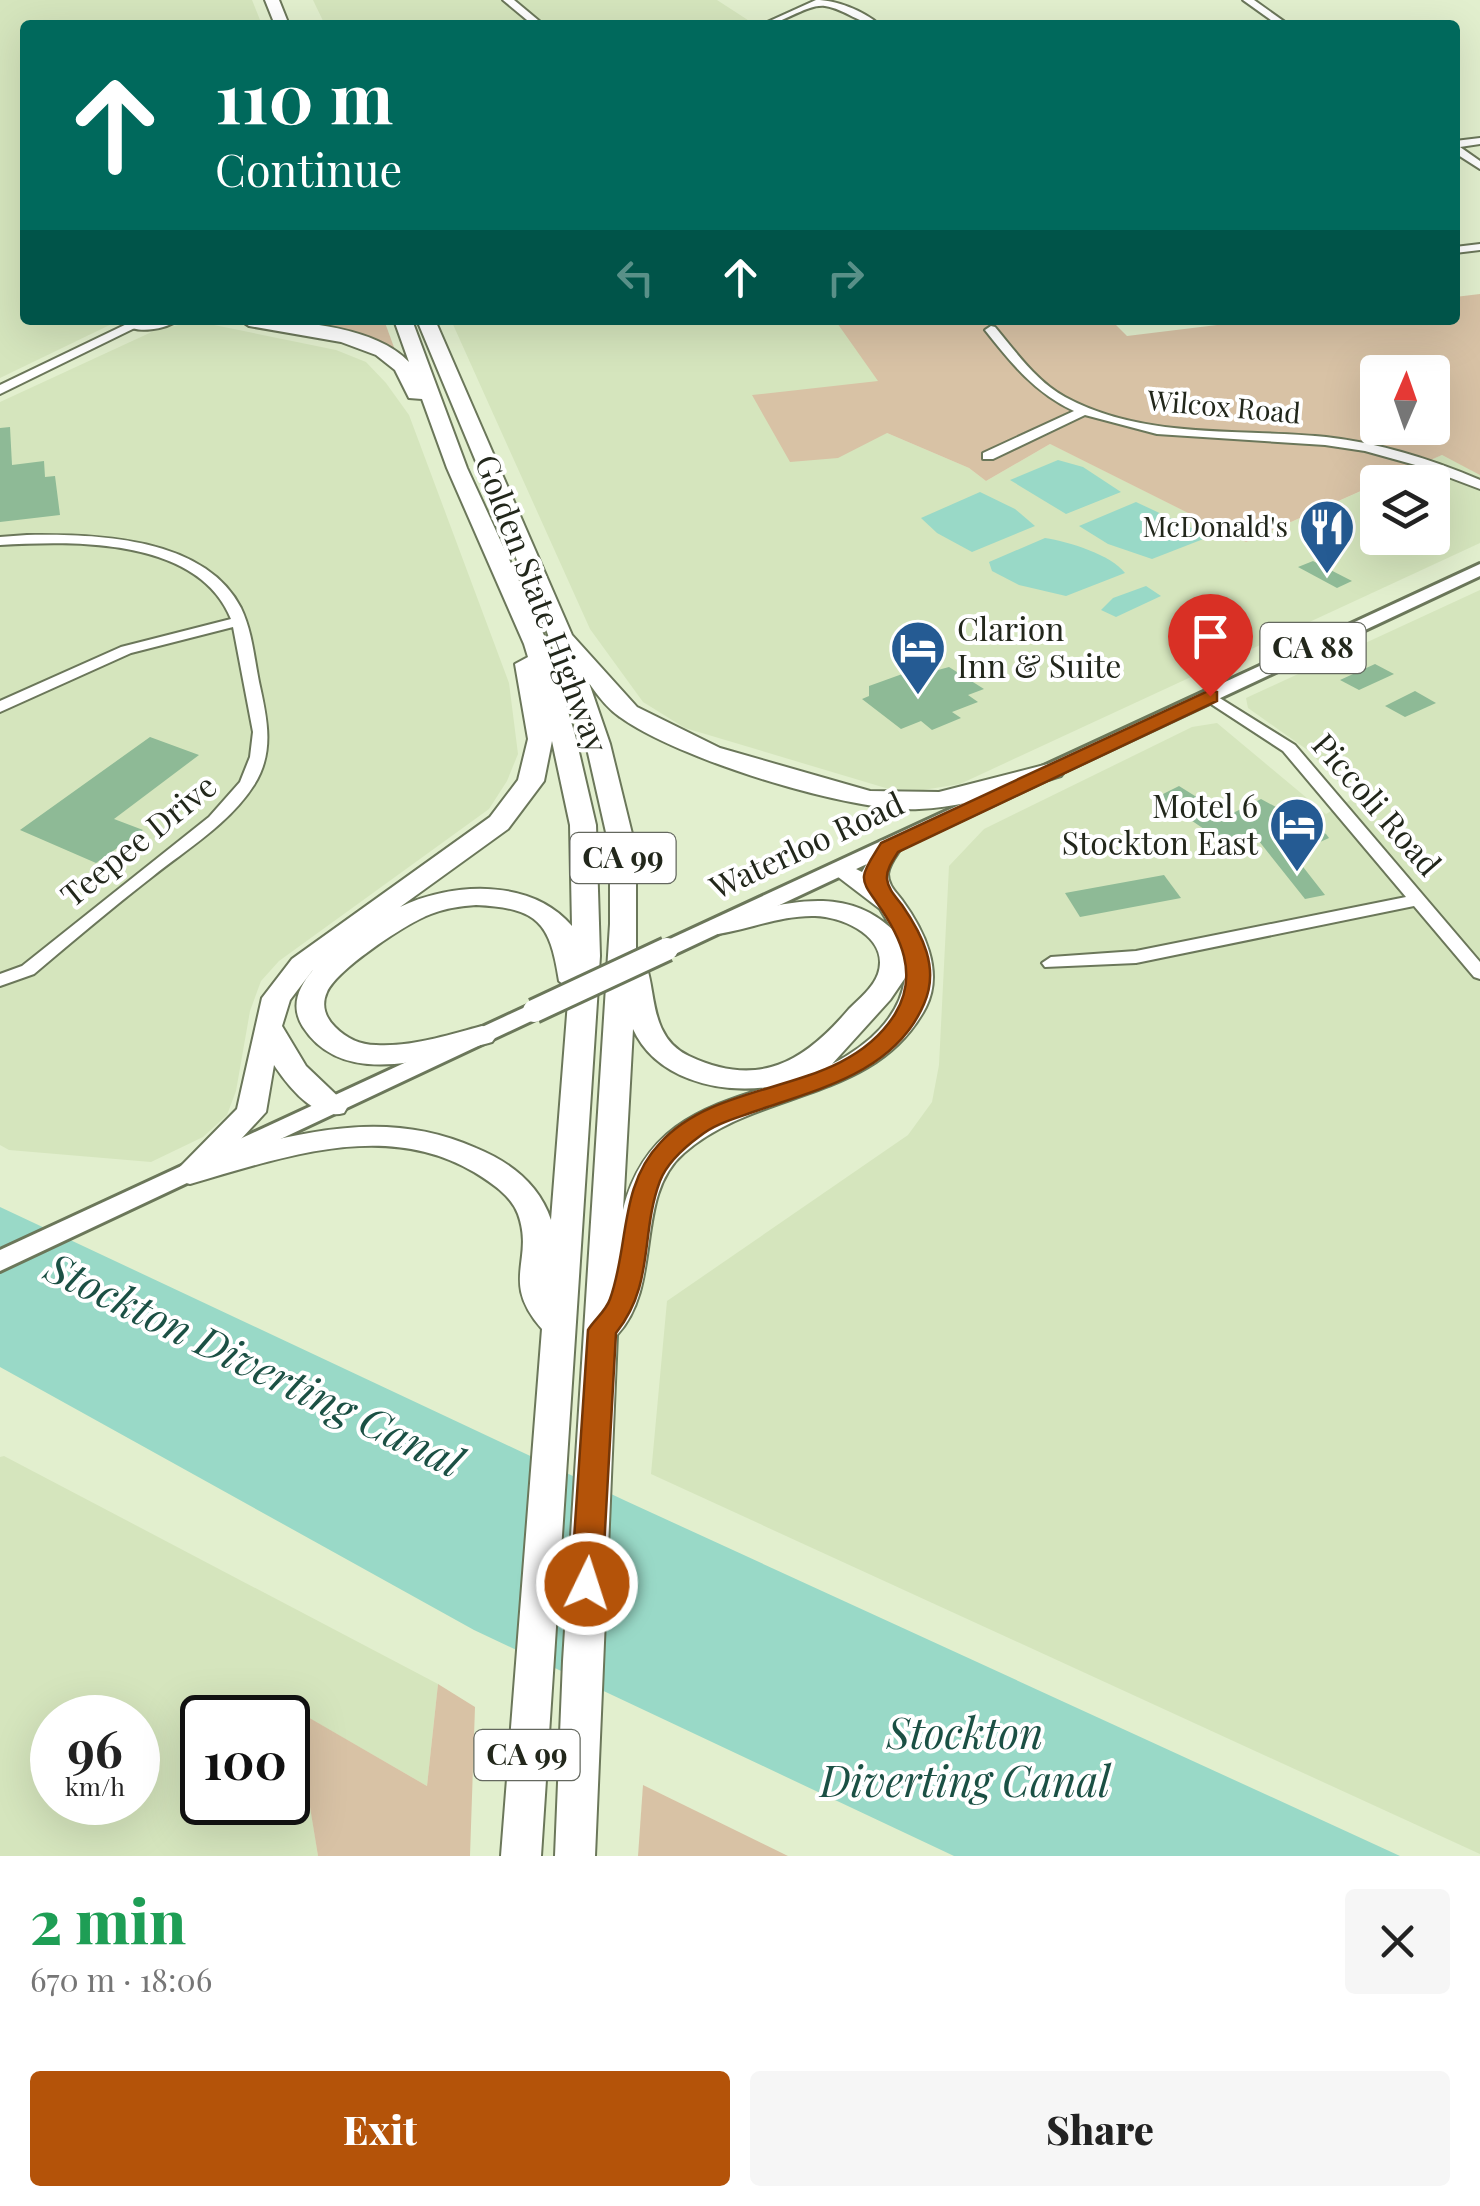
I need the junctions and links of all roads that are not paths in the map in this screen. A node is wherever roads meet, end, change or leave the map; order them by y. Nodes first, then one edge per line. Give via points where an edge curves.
1 (508, 0) edge
2 (1248, 0) edge
3 (822, 1) edge
4 (533, 20) edge
5 (778, 20) edge
6 (868, 20) edge
7 (1277, 20) edge
8 (1460, 150) edge
9 (1480, 166) edge
10 (136, 325) edge
11 (273, 325) edge
12 (405, 325) edge
13 (428, 325) edge
14 (990, 330) dead end
15 (0, 390) edge
16 (1086, 410) junction
17 (440, 419) junction
18 (988, 456) dead end
19 (1480, 485) edge
20 (0, 541) edge
21 (1480, 569) edge
22 (237, 622) junction
23 (547, 638) junction
24 (1210, 696) junction
25 (0, 707) edge
26 (1052, 771) junction
27 (889, 848) junction
28 (842, 870) junction
29 (1418, 900) junction
30 (892, 906) junction
31 (624, 924) junction
32 (718, 926) junction
33 (1051, 963) dead end
34 (1480, 973) edge
35 (0, 980) edge
36 (579, 1020) junction
37 (270, 1030) junction
38 (482, 1035) junction
39 (332, 1106) junction
40 (190, 1173) junction
41 (0, 1261) edge
42 (558, 1325) junction
43 (602, 1330) junction
44 (521, 1856) edge
45 (575, 1856) edge

1 - 4 street
2 - 7 street
3 - 5 street
3 - 6 street
8 - 9 street
10 - 15 street
11 - 17 highway via 380,351 400,364 426,413
12 - 17 highway, Golden State Highway / CA 99
13 - 23 highway, Golden State Highway / CA 99
14 - 16 street, Wilcox Road via 1044,388
16 - 18 street
16 - 19 street, Wilcox Road via 1173,433 1366,446
17 - 23 highway, Golden State Highway / CA 99 via 457,468
20 - 22 street, Teepee Drive via 92,540 152,552 221,590
21 - 24 main road, Waterloo Road / CA 88
22 - 25 street via 126,650
22 - 35 street, Teepee Drive via 263,737 248,783 206,826 28,970
23 - 26 highway via 587,659 624,710 656,729 868,799 947,802
23 - 31 highway, Golden State Highway / CA 99 via 598,744 614,803 623,850
23 - 36 highway, Golden State Highway / CA 99 via 583,824
23 - 37 highway via 526,666 540,739 530,781 499,823 302,964 276,998
24 - 26 main road, Waterloo Road / CA 88
24 - 29 street, Piccoli Road via 1289,748
26 - 27 main road, Waterloo Road / CA 88
27 - 28 main road, Waterloo Road / CA 88
27 - 30 highway via 875,875
28 - 30 highway
28 - 32 main road, Waterloo Road / CA 88
29 - 33 street via 1136,957
29 - 34 street, Piccoli Road
30 - 43 highway via 917,951 918,980 914,1002 896,1031 860,1062 718,1115 668,1149 648,1179 622,1305
31 - 32 highway via 654,1044 673,1061 707,1075 789,1073 821,1058 894,970 894,954 878,930 830,910 782,910
31 - 43 highway, Golden State Highway / CA 99
32 - 38 main road, Waterloo Road / CA 88, bridge
36 - 38 highway via 560,930 538,912 497,899 453,899 412,912 333,967 312,996 318,1027 362,1054 413,1052
36 - 42 highway, Golden State Highway / CA 99
37 - 39 highway via 300,1081
37 - 40 highway via 251,1112
38 - 39 main road, Waterloo Road / CA 88
39 - 40 main road, Waterloo Road
40 - 41 main road, Waterloo Road
40 - 42 highway via 346,1133 402,1134 464,1152 508,1180 529,1205 540,1240 536,1295
42 - 44 highway, Golden State Highway / CA 99
43 - 45 highway, Golden State Highway / CA 99

